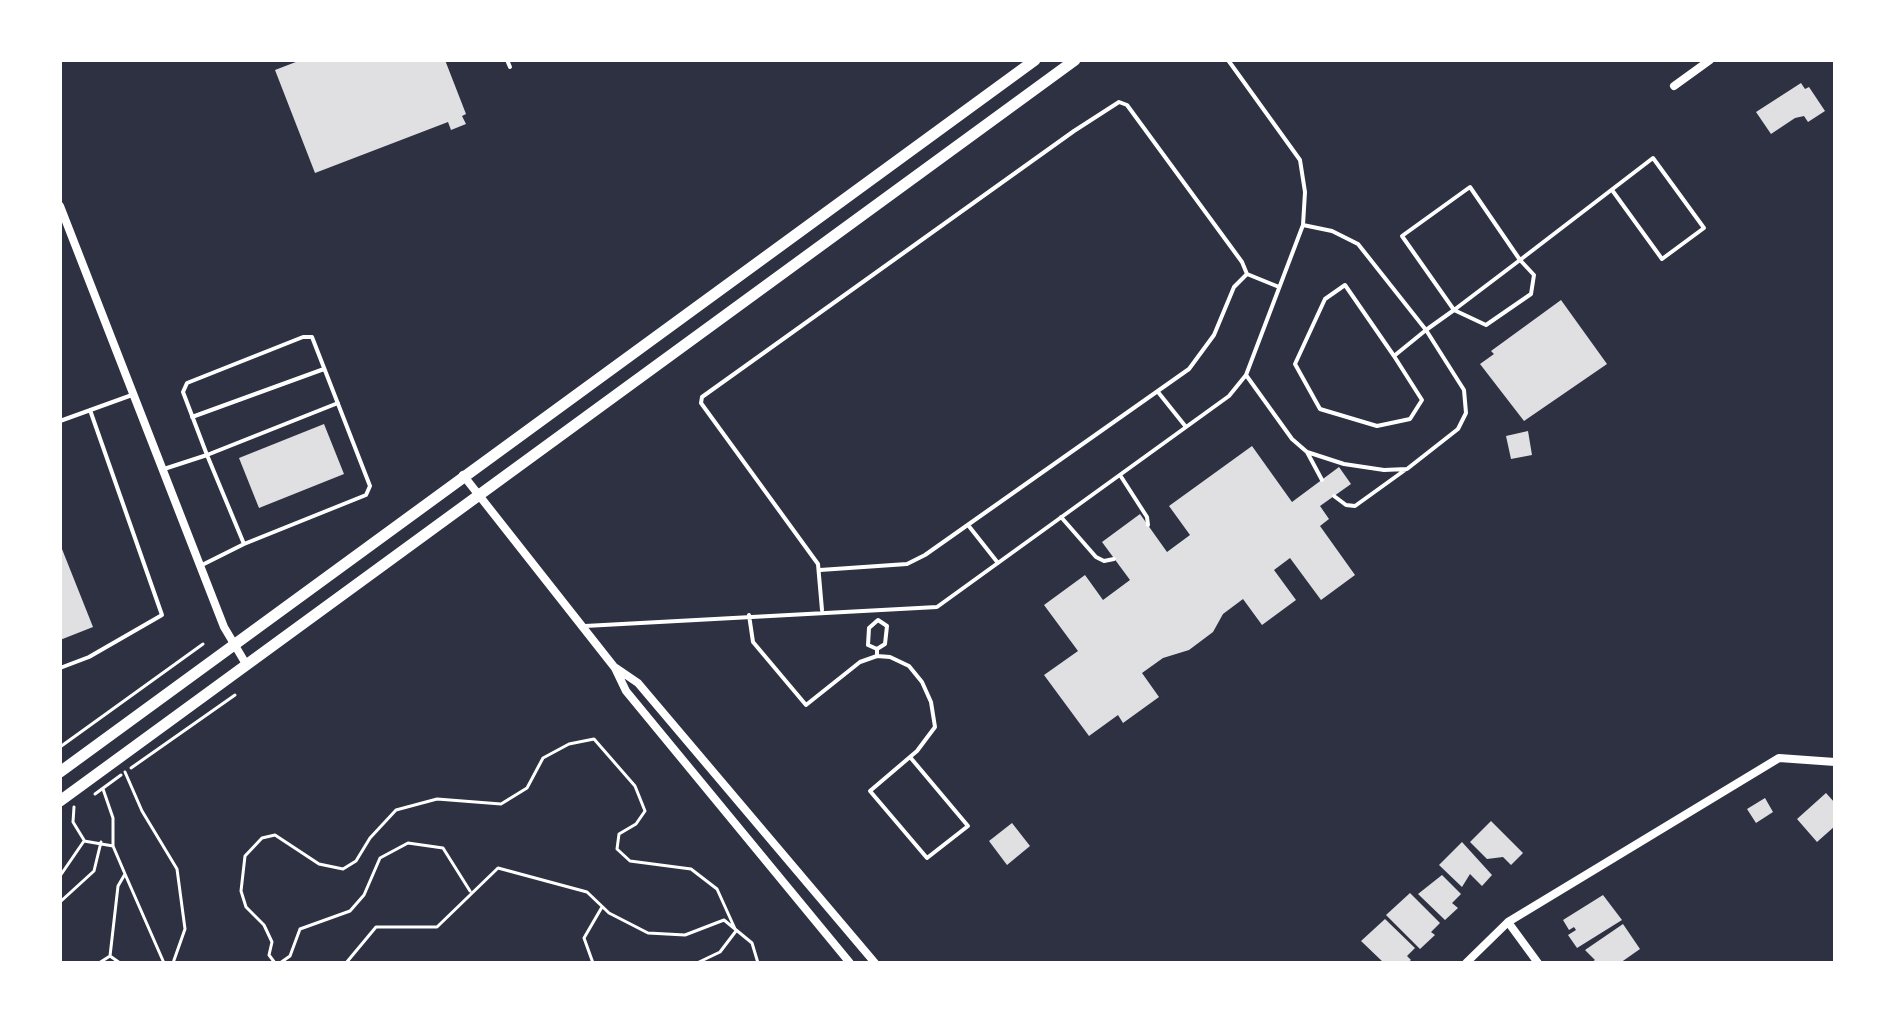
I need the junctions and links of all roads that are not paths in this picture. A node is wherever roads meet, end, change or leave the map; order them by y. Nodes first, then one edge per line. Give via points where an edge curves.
1 (507, 60) edge
2 (1035, 60) edge
3 (1075, 60) edge
4 (1228, 60) edge
5 (1710, 60) edge
6 (510, 67) dead end
7 (1674, 86) dead end
8 (1612, 190) junction
9 (60, 206) edge
10 (1303, 225) junction
11 (1520, 260) junction
12 (1247, 274) junction
13 (1279, 287) junction
14 (1454, 310) junction
15 (1426, 330) junction
16 (1394, 356) junction
17 (324, 369) junction
18 (1246, 375) junction
19 (1158, 392) junction
20 (134, 394) junction
21 (338, 403) junction
22 (90, 410) junction
23 (192, 417) junction
24 (60, 421) edge
25 (1186, 427) junction
26 (1307, 452) junction
27 (207, 455) junction
28 (163, 469) junction
29 (1407, 469) junction
30 (463, 475) junction
31 (1120, 475) junction
32 (1322, 480) dead end
33 (477, 495) junction
34 (1334, 496) dead end
35 (1061, 517) junction
36 (968, 525) junction
37 (1148, 525) dead end
38 (244, 544) junction
39 (1114, 559) dead end
40 (998, 563) junction
41 (200, 566) junction
42 (820, 570) junction
43 (880, 609) junction
44 (822, 611) junction
45 (749, 615) junction
46 (878, 620) junction
47 (582, 626) junction
48 (232, 644) junction
49 (877, 652) junction
50 (246, 664) junction
51 (60, 668) edge
52 (615, 668) junction
53 (910, 757) junction
54 (1835, 762) edge
55 (60, 772) edge
56 (60, 801) edge
57 (1508, 922) junction
58 (850, 963) edge
59 (875, 963) edge
60 (1466, 963) edge
61 (1538, 963) edge

1 - 6 lane
2 - 30 main road
3 - 33 main road
4 - 10 lane via 1300,160
5 - 7 street
8 - 8 lane via 1653,158 1704,228 1662,259
8 - 11 lane
9 - 20 street
10 - 13 lane
10 - 15 lane via 1358,244
11 - 14 lane
11 - 14 lane via 1534,275 1531,294 1486,325
11 - 14 lane via 1470,187 1402,236
12 - 13 lane
12 - 19 lane via 1234,287 1214,335 1189,369
12 - 42 lane via 1127,105 1119,102 1074,131 702,397 701,403
13 - 18 lane
14 - 15 lane
15 - 16 lane
15 - 29 lane via 1464,390 1466,413 1458,429
16 - 16 lane via 1345,285 1325,299 1295,364 1320,409 1377,426 1410,419 1422,400
17 - 21 lane
17 - 23 lane
17 - 23 lane via 312,337 303,337 187,383 183,392
18 - 25 lane via 1229,396
18 - 26 lane
19 - 25 lane
19 - 36 lane
20 - 22 lane
20 - 28 street
21 - 27 lane
21 - 38 lane via 370,486 366,495
22 - 24 lane
22 - 51 lane via 162,615
23 - 27 lane
25 - 31 lane
26 - 29 lane via 1344,464
26 - 32 lane
27 - 28 lane
27 - 38 lane
28 - 41 street
29 - 34 lane via 1355,506
30 - 33 street
30 - 48 main road
31 - 35 lane
31 - 37 lane
33 - 47 street
33 - 50 main road
35 - 39 lane via 1096,557
35 - 40 lane
36 - 40 lane
36 - 42 lane via 907,564
38 - 41 lane
40 - 43 lane via 937,607
41 - 48 street
42 - 44 lane
43 - 44 lane
43 - 46 lane
44 - 45 lane
45 - 47 lane
45 - 49 lane via 753,642 806,705
46 - 49 lane via 887,626 885,644
46 - 49 lane via 869,628 868,645
47 - 52 street
48 - 50 street
48 - 55 main road
49 - 53 lane via 909,666 931,702 935,727
50 - 56 main road
52 - 58 street via 650,722
52 - 59 street via 638,683
53 - 53 lane via 870,791 927,858 968,826
54 - 57 street via 1779,758
57 - 60 street
57 - 61 street

